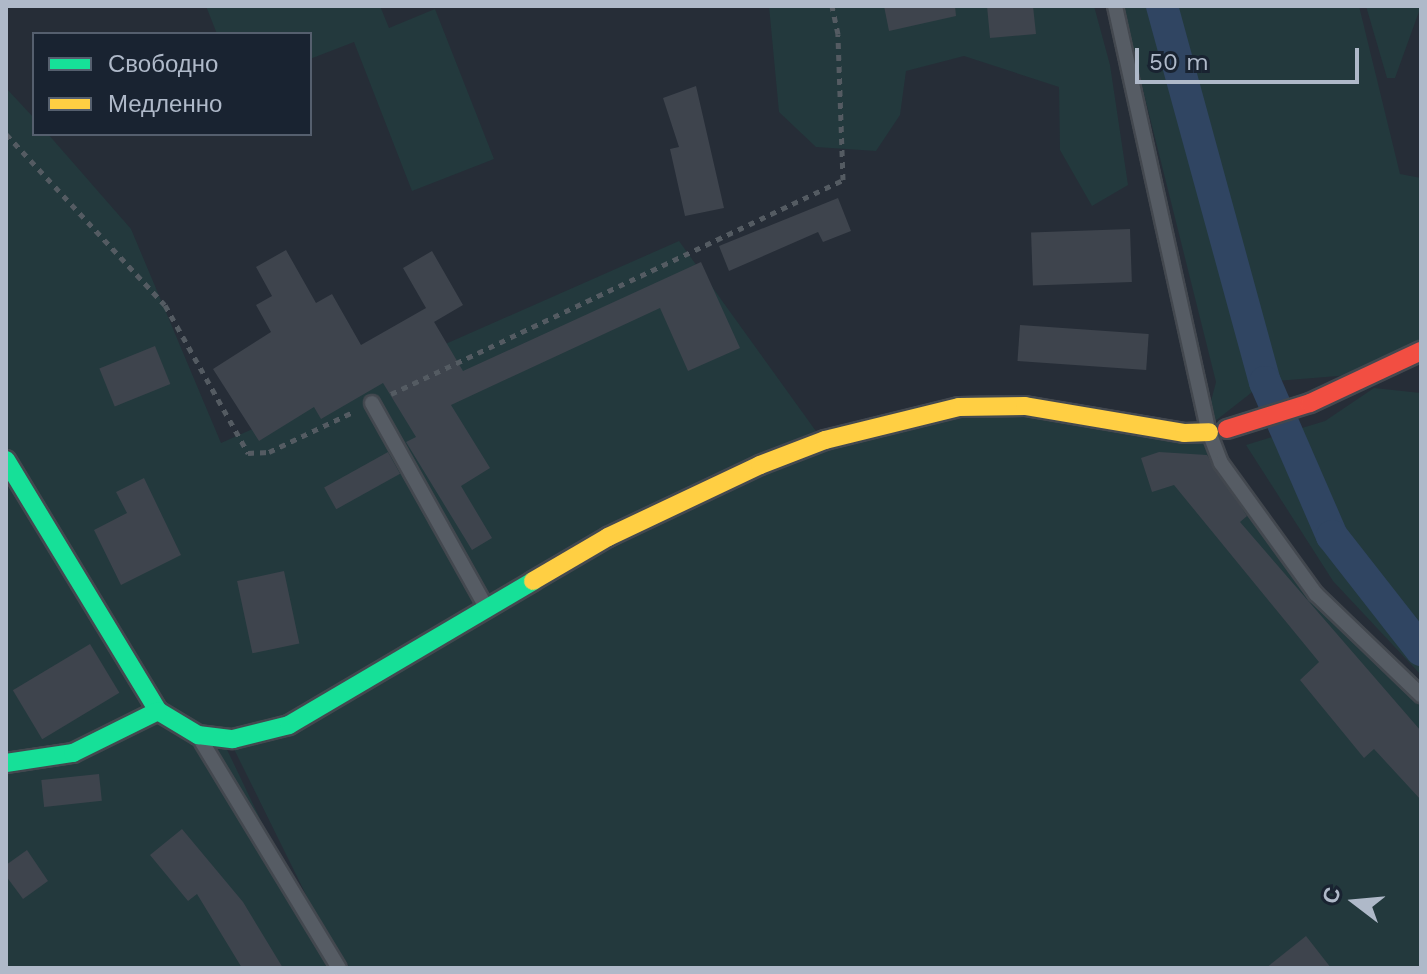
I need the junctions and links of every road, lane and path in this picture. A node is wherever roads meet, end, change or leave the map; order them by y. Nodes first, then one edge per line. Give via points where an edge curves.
1 (832, 6) edge
2 (1115, 6) edge
3 (6, 134) edge
4 (1421, 351) edge
5 (372, 403) junction
6 (1218, 430) junction
7 (6, 460) edge
8 (487, 609) junction
9 (1421, 695) edge
10 (158, 711) junction
11 (198, 735) junction
12 (6, 763) edge
13 (339, 968) edge

1 - 5 path via 838,34 843,180
2 - 6 lane
3 - 5 path via 165,305 248,453 269,452
4 - 6 street via 1310,403
5 - 8 lane
6 - 8 street via 1184,433 1025,406 959,407 792,451 608,537
6 - 9 lane via 1229,476 1283,554 1316,594
7 - 10 street
8 - 11 street via 289,725 233,739
10 - 11 street
10 - 12 street via 73,753
11 - 13 lane

